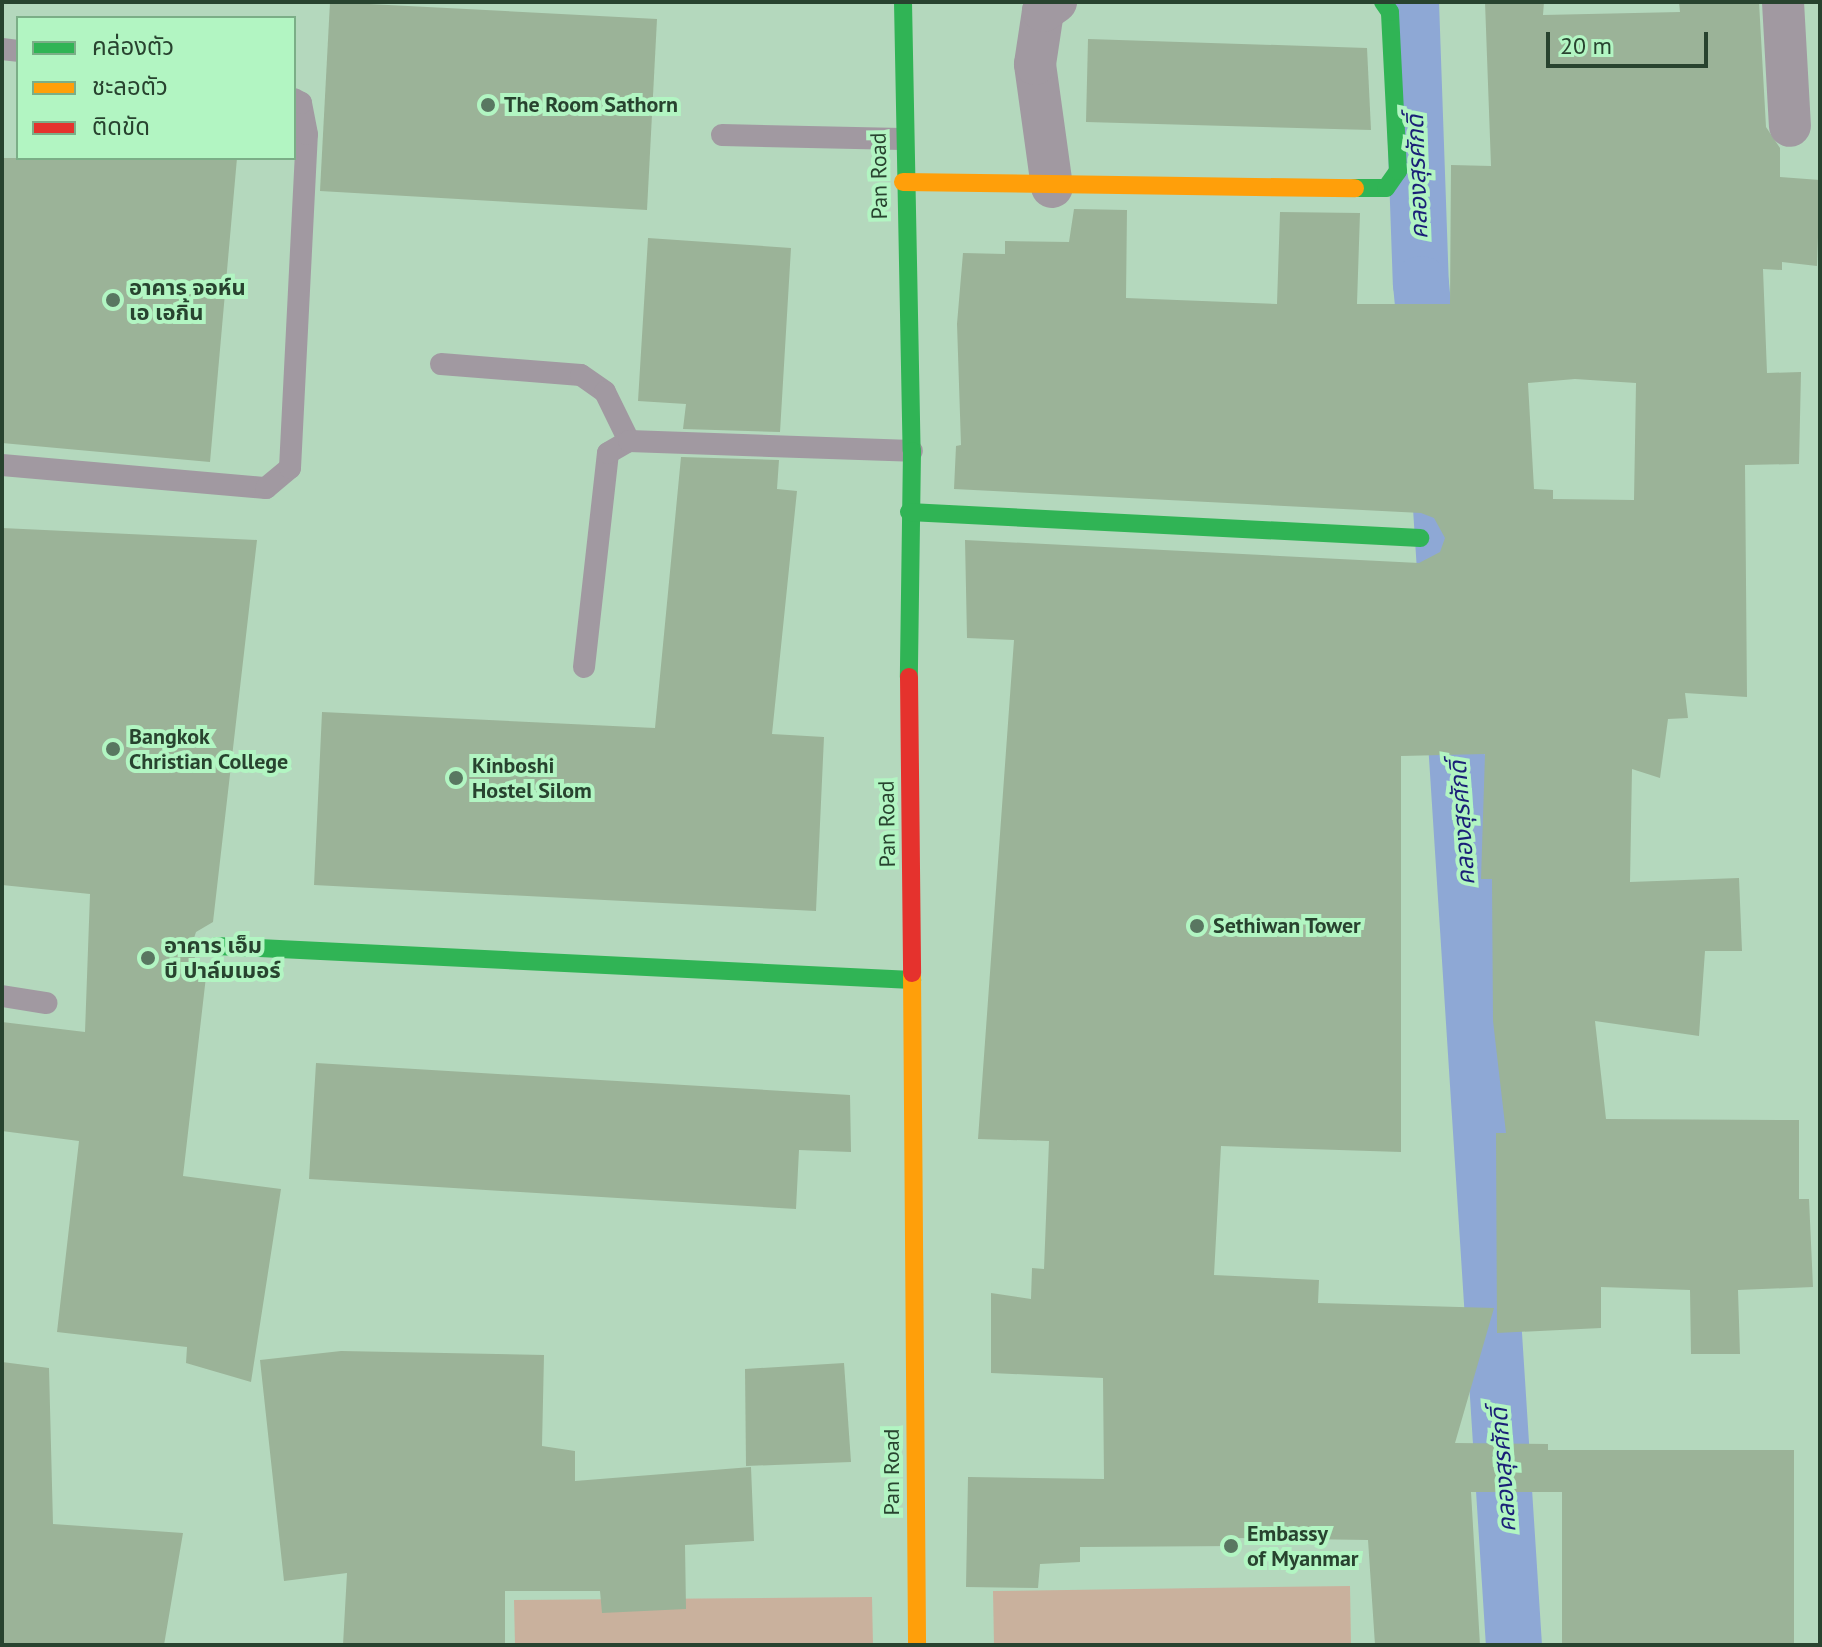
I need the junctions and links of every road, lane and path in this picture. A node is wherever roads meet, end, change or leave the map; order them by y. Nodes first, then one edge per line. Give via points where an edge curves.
1 (903, 2) edge
2 (1056, 2) edge
3 (1383, 2) edge
4 (1783, 2) edge
5 (296, 100) edge
6 (1790, 126) dead end
7 (722, 135) dead end
8 (902, 139) junction
9 (903, 182) junction
10 (1052, 187) junction
11 (441, 364) dead end
12 (629, 441) junction
13 (912, 451) junction
14 (2, 465) edge
15 (909, 512) junction
16 (1420, 538) dead end
17 (584, 667) dead end
18 (217, 946) dead end
19 (912, 980) junction
20 (2, 996) edge
21 (46, 1003) dead end
22 (917, 1645) edge

1 - 8 street, Pan Road
2 - 10 street via 1043,11 1035,64
3 - 10 street via 1390,12 1398,171 1386,188
4 - 6 street
5 - 14 lane via 307,134 290,468 266,488
7 - 8 lane
8 - 9 street, Pan Road
9 - 10 street
9 - 13 street, Pan Road
11 - 12 lane via 581,375 605,392
12 - 13 lane
12 - 17 lane via 608,453
13 - 15 street, Pan Road
15 - 16 street
15 - 19 street, Pan Road
18 - 19 street
19 - 22 street, Pan Road
20 - 21 lane

